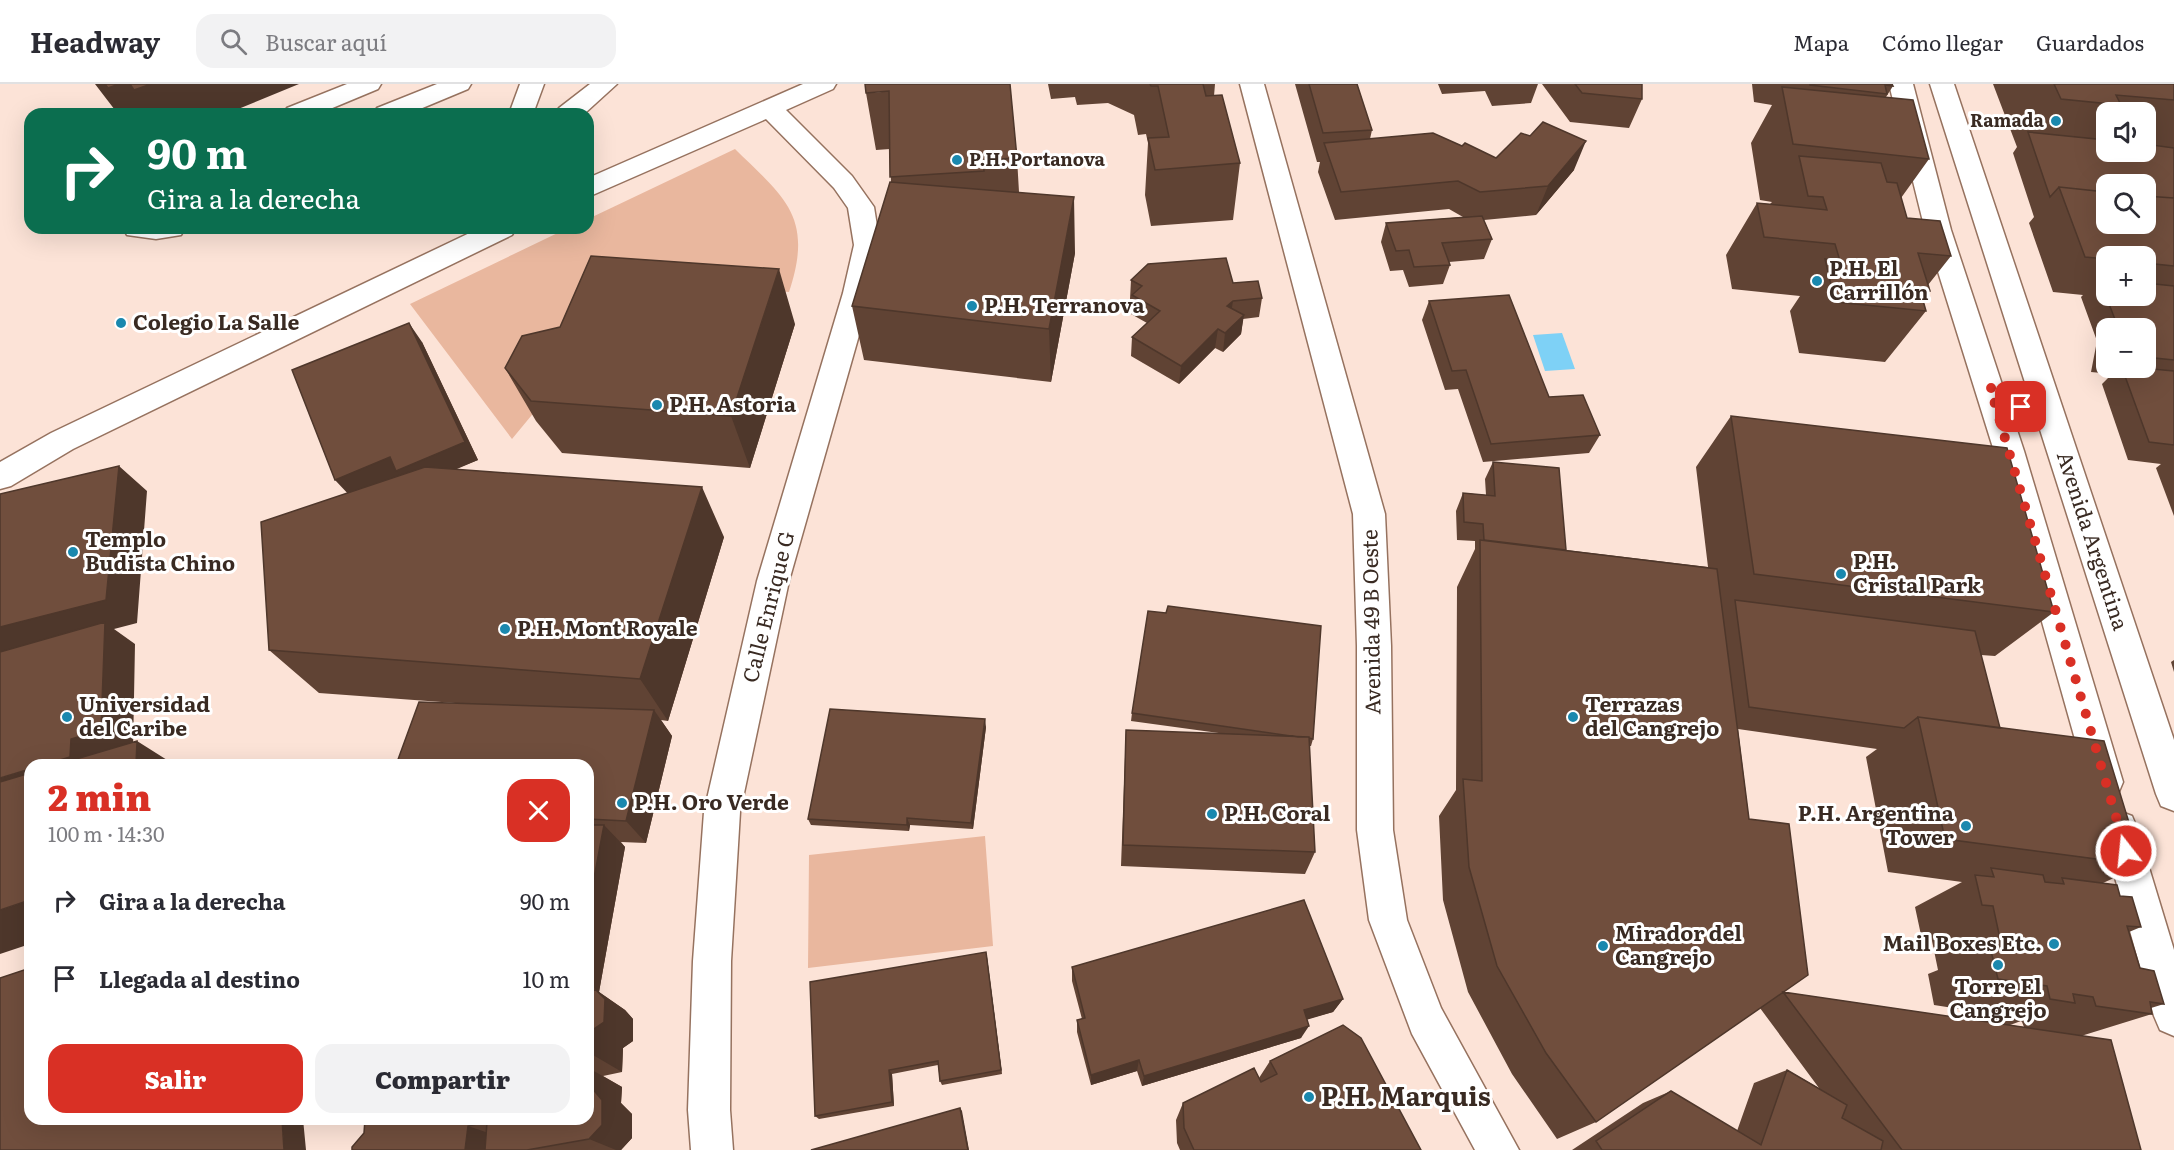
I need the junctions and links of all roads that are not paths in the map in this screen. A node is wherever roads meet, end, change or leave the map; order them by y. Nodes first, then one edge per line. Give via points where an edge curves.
1 (369, 84) edge
2 (459, 84) edge
3 (532, 84) edge
4 (605, 84) edge
5 (824, 84) edge
6 (1252, 84) edge
7 (1901, 84) edge
8 (1942, 84) edge
9 (311, 108) edge
10 (401, 108) edge
11 (523, 108) edge
12 (575, 108) edge
13 (769, 108) junction
14 (594, 185) edge
15 (491, 234) edge
16 (1990, 387) junction
17 (2047, 402) junction
18 (62, 441) junction
19 (2009, 451) junction
20 (0, 452) edge
21 (2065, 458) junction
22 (0, 477) edge
23 (2174, 794) edge
24 (2174, 1016) edge
25 (712, 1150) edge
26 (1498, 1150) edge

1 - 9 street
2 - 10 street
3 - 11 street
4 - 12 street
5 - 13 street
6 - 26 street, Avenida 49 B Oeste via 1369,514 1376,830 1388,920 1426,1020
7 - 16 street via 1938,230
8 - 17 street, Avenida Argentina
13 - 14 street
13 - 25 street, Calle Enrique G via 843,182 861,207 867,245 857,293 773,581 722,812 712,961
15 - 18 street
16 - 17 street via 2004,400 2021,407
16 - 19 street
17 - 21 street, Avenida Argentina
18 - 20 street
18 - 22 street
19 - 21 street via 2017,442 2031,440 2047,443
19 - 24 street
21 - 23 street, Avenida Argentina

